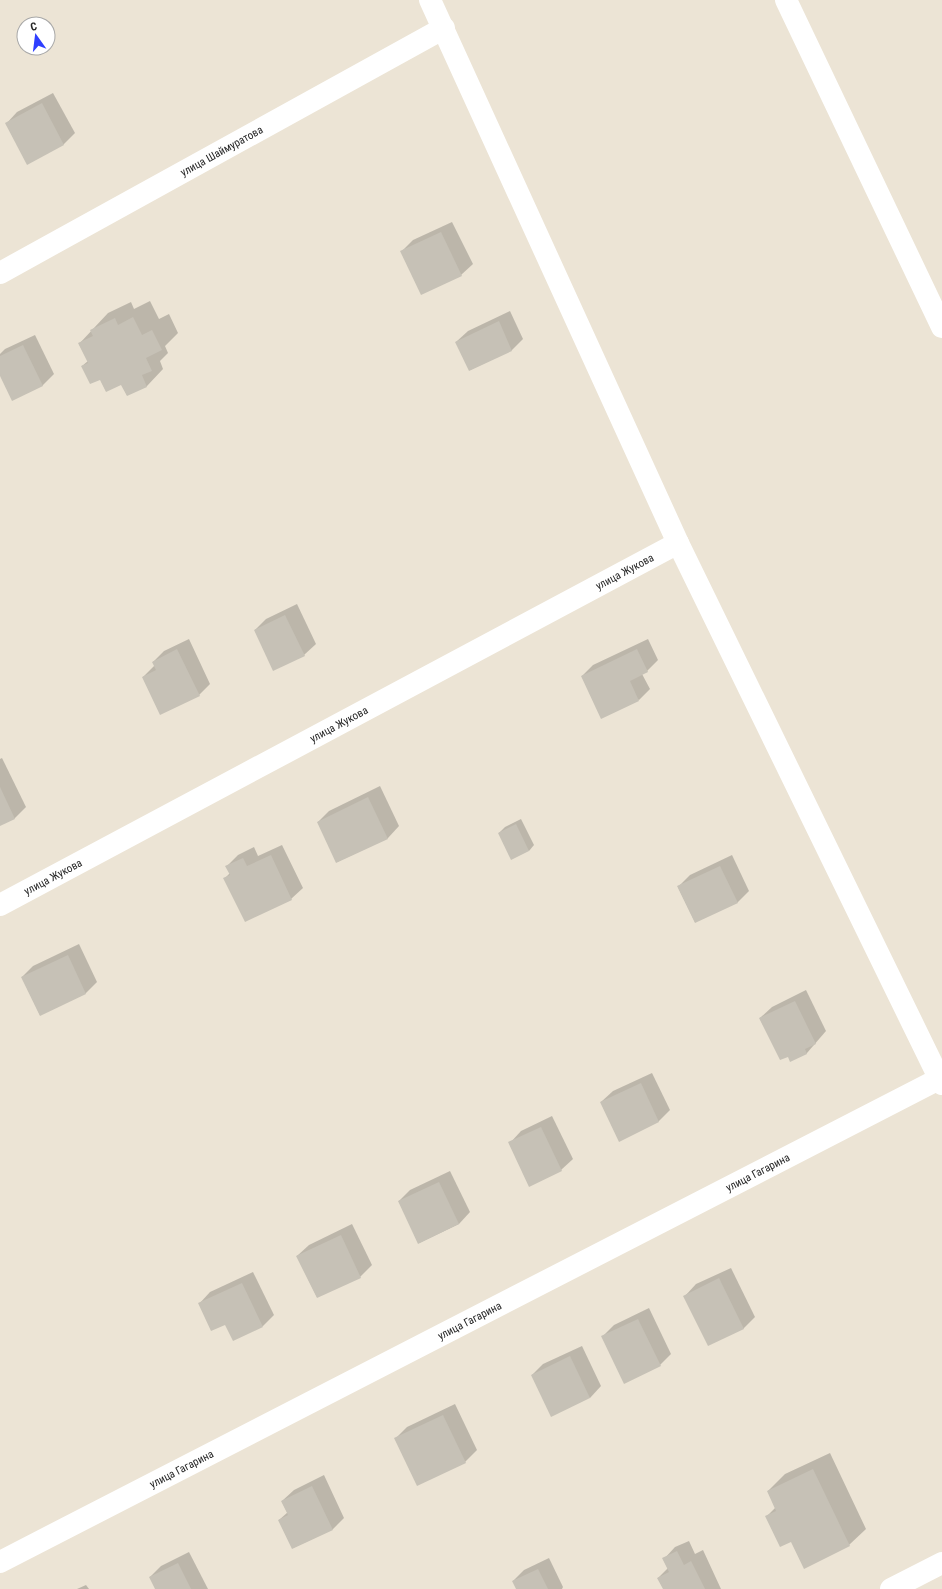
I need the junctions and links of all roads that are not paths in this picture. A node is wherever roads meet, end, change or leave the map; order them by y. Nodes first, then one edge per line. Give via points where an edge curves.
1 (430, 0) edge
2 (786, 0) edge
3 (444, 28) junction
4 (0, 273) edge
5 (942, 327) edge
6 (678, 542) junction
7 (0, 905) edge
8 (941, 1081) edge
9 (0, 1562) edge
10 (942, 1563) edge
11 (891, 1589) edge

1 - 3 street
2 - 5 street
3 - 4 street, улица Шаймуратова
3 - 6 street
6 - 7 street, улица Жукова
6 - 8 street
8 - 9 street, улица Гагарина
10 - 11 street

